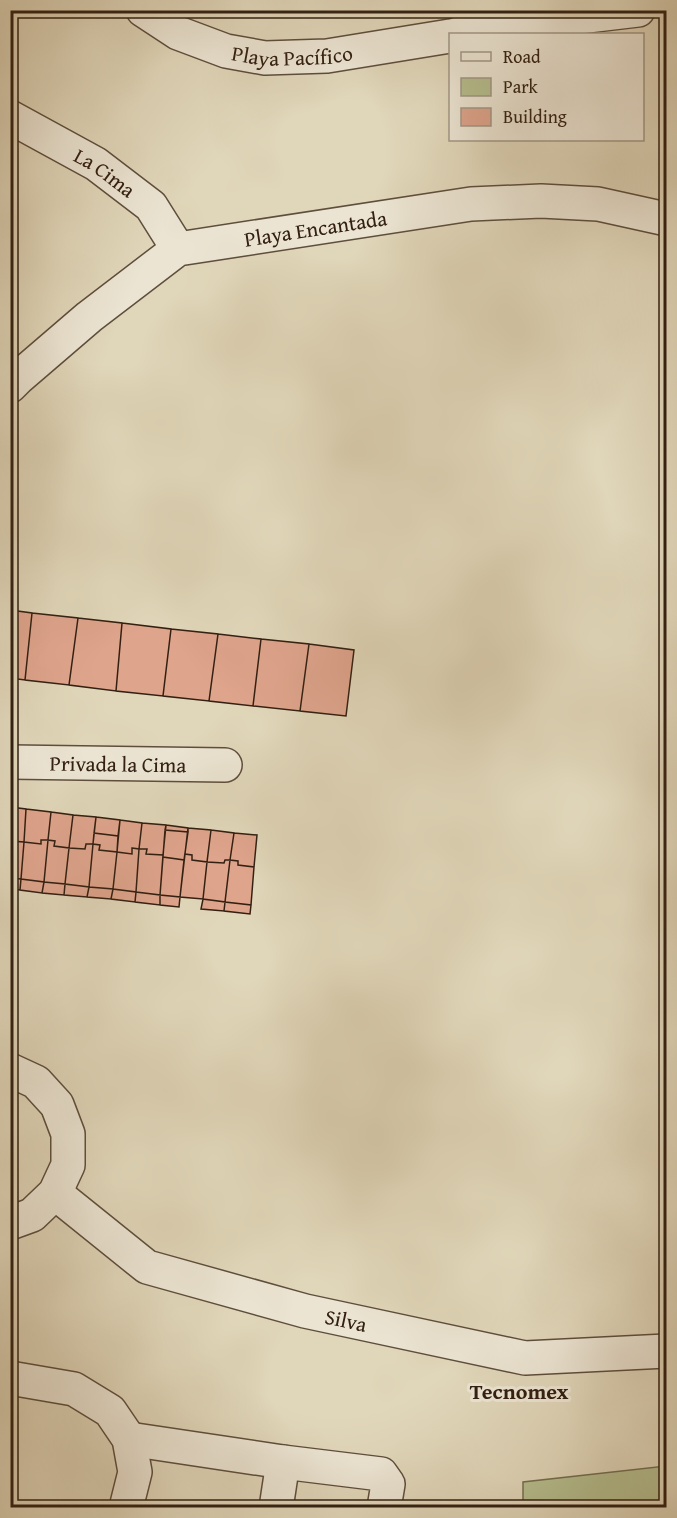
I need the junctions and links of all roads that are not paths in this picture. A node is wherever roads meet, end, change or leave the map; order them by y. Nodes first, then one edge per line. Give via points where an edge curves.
1 (143, 10) edge
2 (638, 10) edge
3 (464, 33) edge
4 (449, 36) edge
5 (10, 117) edge
6 (666, 219) edge
7 (178, 249) junction
8 (10, 386) edge
9 (10, 762) edge
10 (225, 765) dead end
11 (10, 1070) edge
12 (55, 1193) junction
13 (10, 1223) edge
14 (666, 1351) edge
15 (10, 1378) edge
16 (129, 1439) junction
17 (283, 1462) junction
18 (126, 1508) edge
19 (276, 1508) edge
20 (384, 1508) edge

1 - 4 street, Playa Pacífico via 178,33 226,51 265,58 327,56
2 - 3 street
5 - 7 street, La Cima via 96,164 151,206
6 - 7 street, Playa Encantada via 598,204 471,204
7 - 8 street, Playa Encantada via 88,317
9 - 10 street, Privada la Cima
11 - 12 street via 36,1082 57,1105 69,1134 68,1165
12 - 13 street via 32,1215
12 - 14 street, Silva via 147,1267 305,1311 525,1358
15 - 16 street via 74,1389 110,1411
16 - 17 street
16 - 18 street via 135,1472
17 - 19 street
17 - 20 street via 381,1474 388,1484

